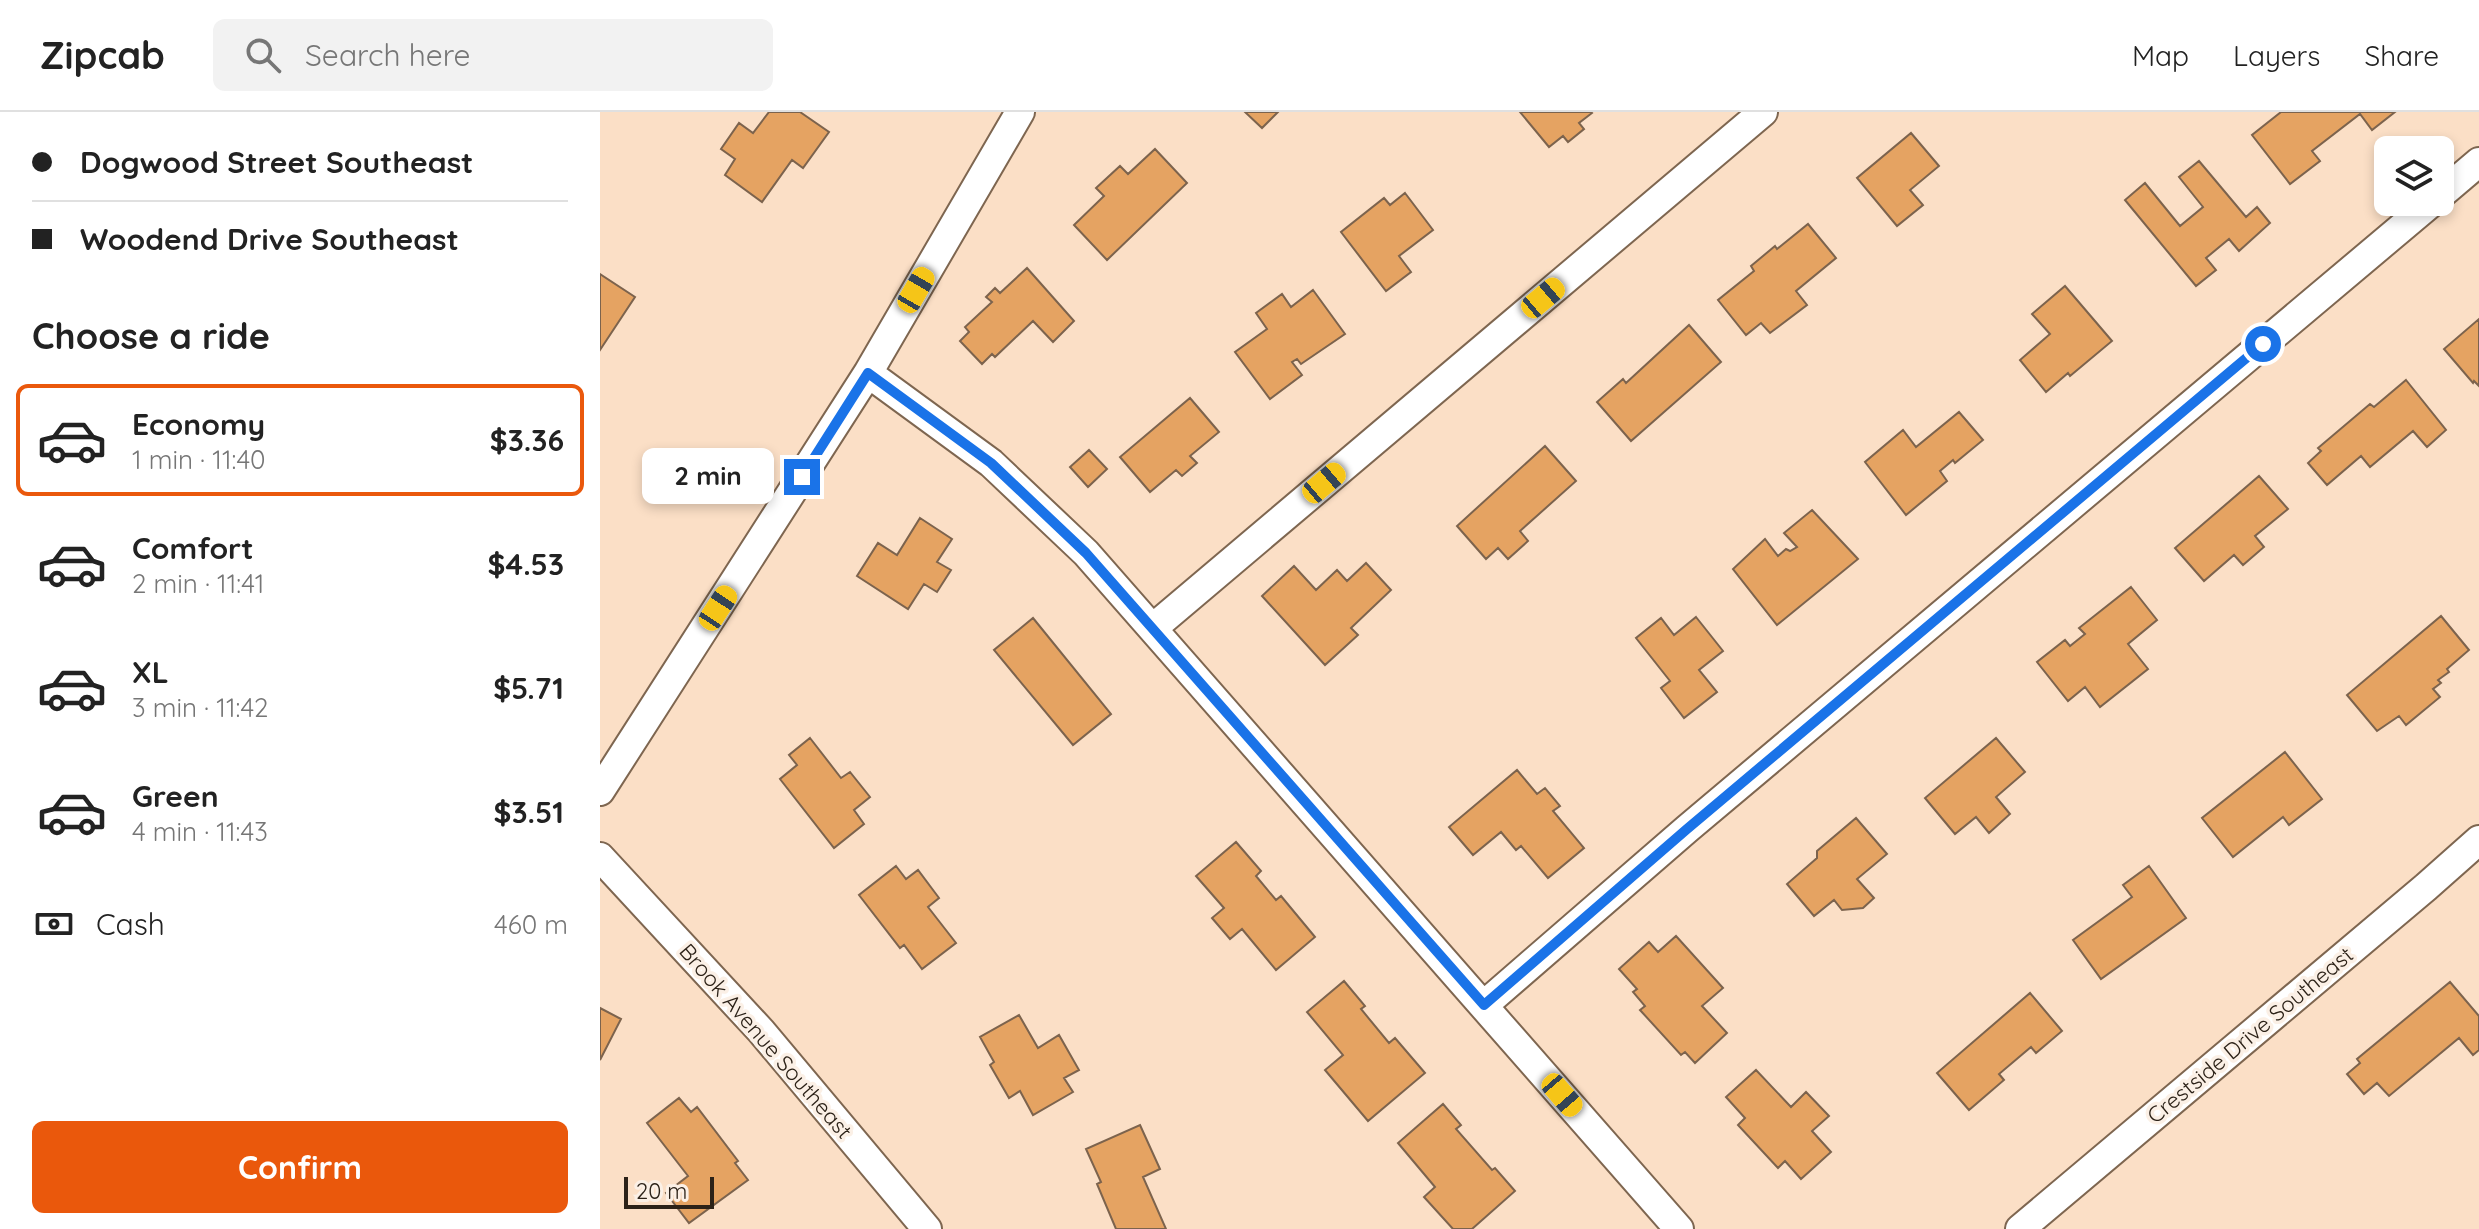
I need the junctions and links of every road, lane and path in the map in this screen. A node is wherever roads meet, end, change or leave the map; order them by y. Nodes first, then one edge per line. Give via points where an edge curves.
1 (1020, 112) edge
2 (1763, 112) edge
3 (2479, 162) edge
4 (2454, 183) edge
5 (2415, 216) edge
6 (868, 373) junction
7 (1153, 628) junction
8 (600, 791) edge
9 (2479, 840) edge
10 (600, 857) edge
11 (1484, 1005) junction
12 (927, 1229) edge
13 (1679, 1229) edge
14 (2020, 1229) edge

1 - 6 street
2 - 7 street
3 - 4 street
5 - 11 street
6 - 7 street via 991,463 1086,553
6 - 8 street
7 - 11 street
9 - 14 street, Crestside Drive Southeast
10 - 12 street, Brook Avenue Southeast via 761,1031
11 - 13 street

